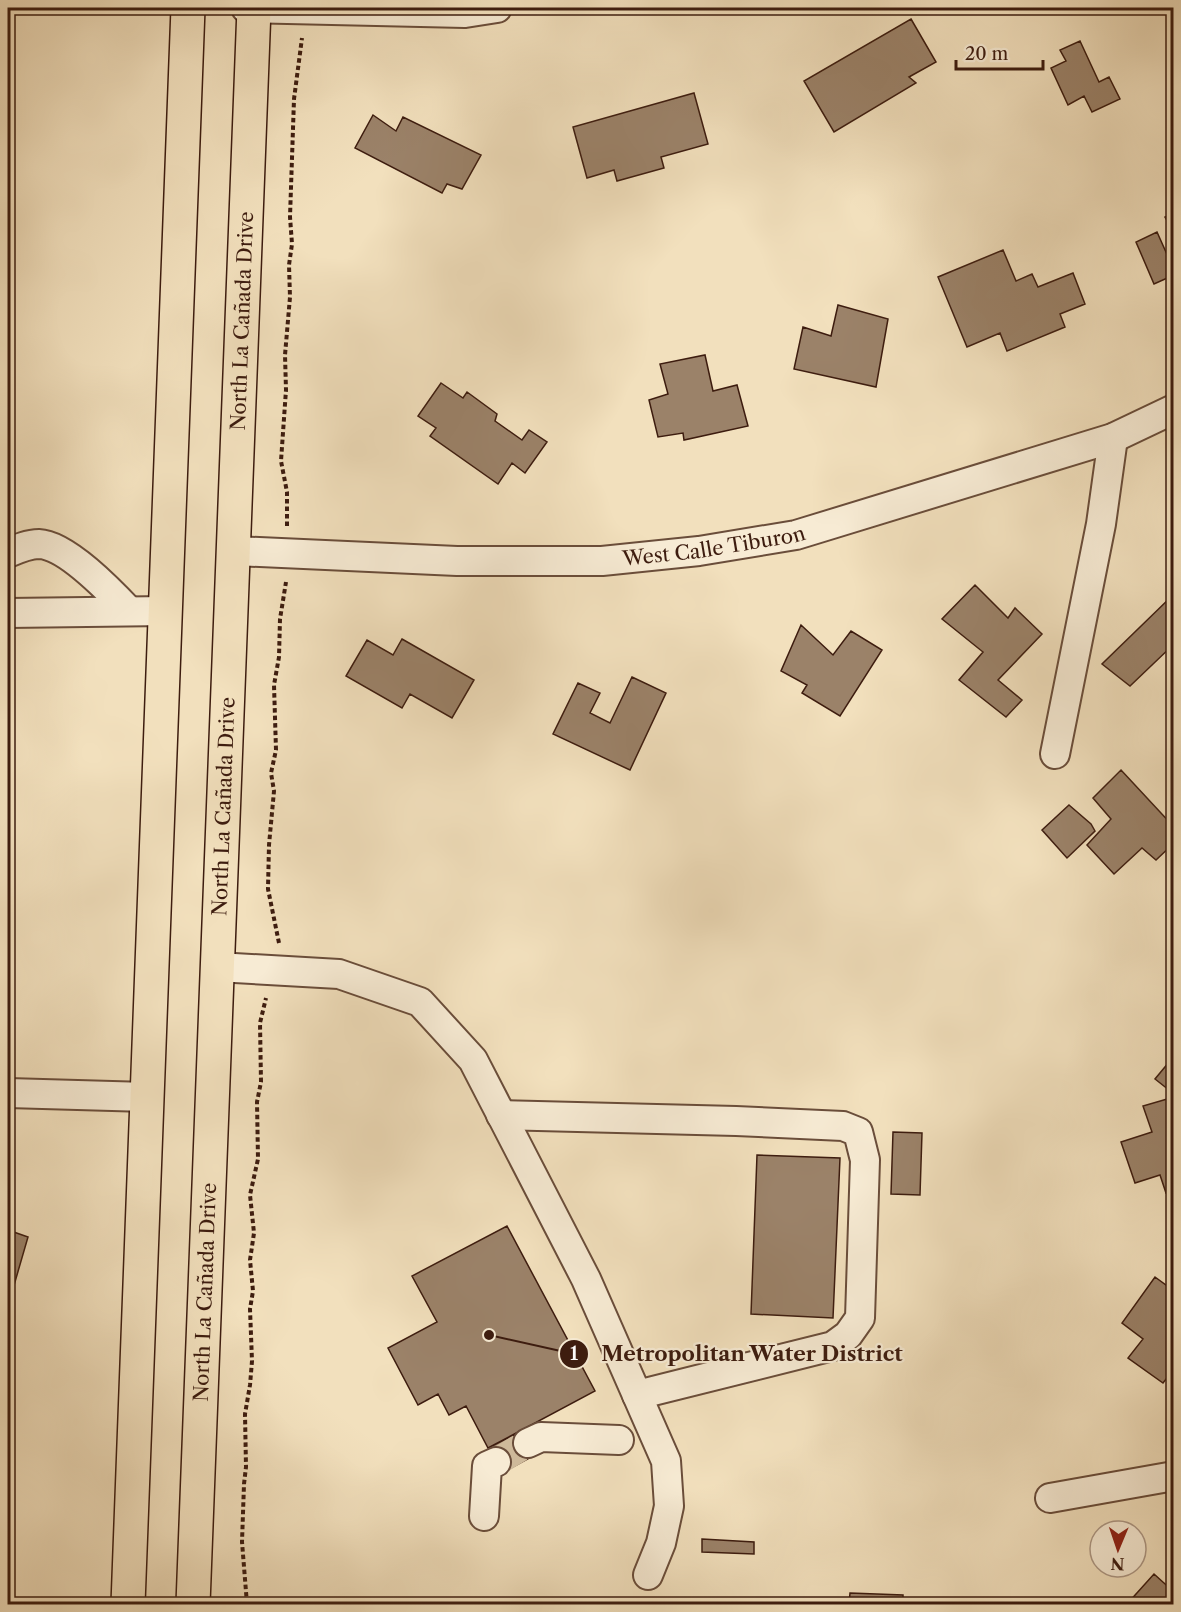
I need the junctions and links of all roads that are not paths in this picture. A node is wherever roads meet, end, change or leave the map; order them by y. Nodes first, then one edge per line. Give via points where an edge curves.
1 (188, 8) edge
2 (246, 8) edge
3 (254, 8) edge
4 (497, 8) edge
5 (1173, 409) edge
6 (1113, 438) junction
7 (235, 551) junction
8 (8, 553) edge
9 (166, 610) junction
10 (129, 611) junction
11 (8, 613) edge
12 (1055, 754) dead end
13 (217, 967) junction
14 (8, 1093) edge
15 (147, 1097) junction
16 (501, 1115) junction
17 (637, 1395) junction
18 (619, 1440) dead end
19 (528, 1443) tunnel mouth
20 (496, 1462) tunnel mouth
21 (1173, 1476) edge
22 (1050, 1498) dead end
23 (484, 1516) dead end
24 (648, 1575) dead end
25 (128, 1605) edge
26 (194, 1605) edge

1 - 9 main road
2 - 3 street
3 - 4 street via 465,13
3 - 7 main road, North La Cañada Drive
5 - 6 street, West Calle Tiburon
6 - 7 street, West Calle Tiburon via 796,535 699,551 602,561 457,561
6 - 12 street via 1101,524
7 - 13 main road, North La Cañada Drive
8 - 10 street via 38,544 52,547 103,584
9 - 10 street
9 - 15 main road
10 - 11 street
13 - 16 street via 339,974 420,1002 473,1060
13 - 26 main road, North La Cañada Drive
14 - 15 street
15 - 25 main road
16 - 17 street via 586,1279
16 - 17 street via 760,1122 843,1126 858,1132 865,1160 860,1318 848,1335 833,1346
17 - 24 street via 666,1461 669,1506 661,1543
18 - 19 street via 542,1437
20 - 23 street via 488,1466
21 - 22 street

